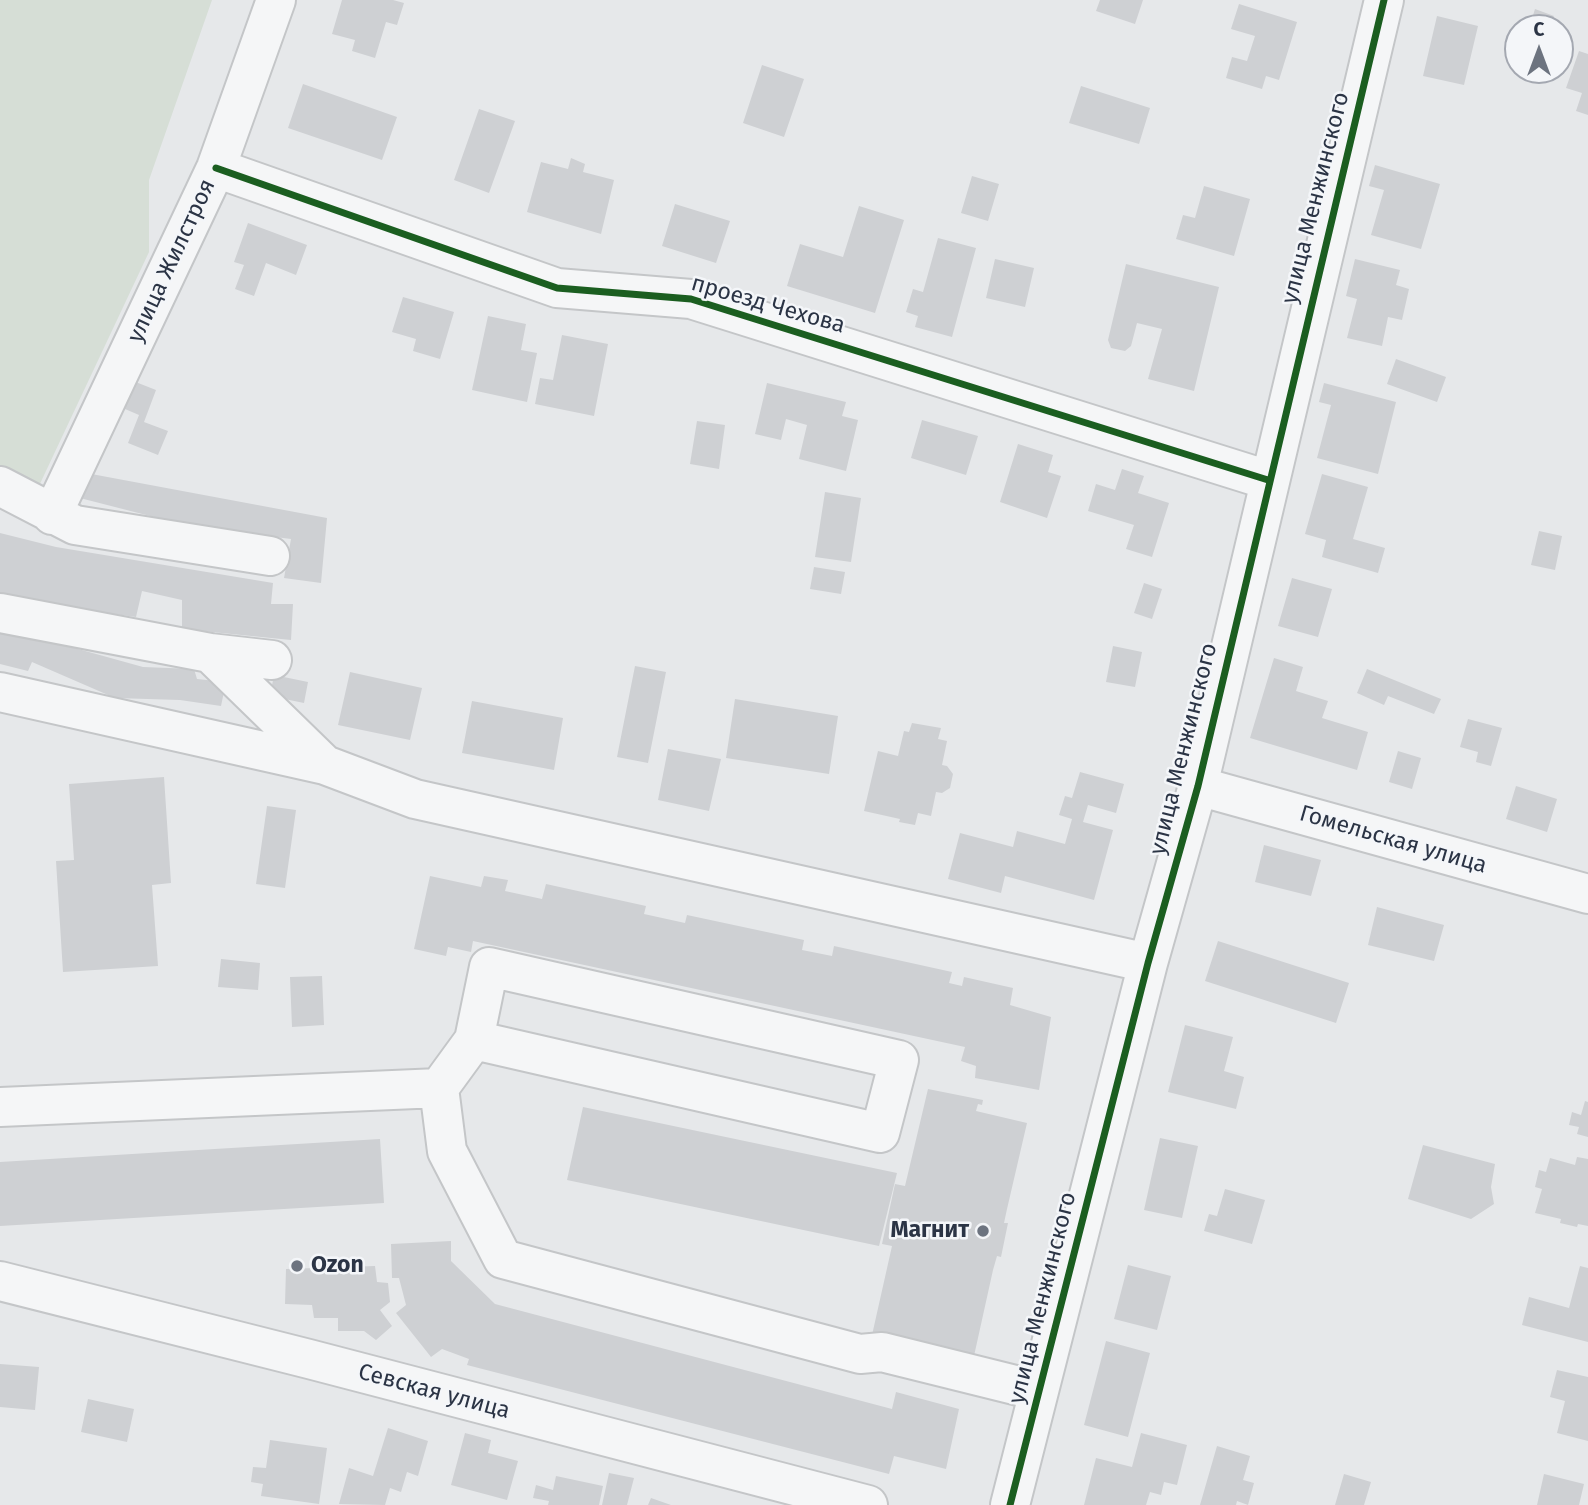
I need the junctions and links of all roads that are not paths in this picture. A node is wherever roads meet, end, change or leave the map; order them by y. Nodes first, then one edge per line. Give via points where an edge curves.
1 (276, 0) edge
2 (1384, 0) edge
3 (216, 167) junction
4 (1268, 480) junction
5 (0, 486) edge
6 (52, 514) junction
7 (270, 556) dead end
8 (0, 613) edge
9 (210, 653) junction
10 (272, 660) dead end
11 (0, 692) edge
12 (325, 765) junction
13 (1198, 786) junction
14 (1588, 894) edge
15 (1148, 963) junction
16 (474, 1040) junction
17 (439, 1088) junction
18 (0, 1107) edge
19 (0, 1281) edge
20 (1039, 1391) junction
21 (868, 1505) edge
22 (1010, 1505) edge

1 - 3 street, улица Жилстроя
2 - 4 street, улица Менжинского
3 - 4 street, проезд Чехова via 557,288 691,299
3 - 6 street, улица Жилстроя
4 - 13 street, улица Менжинского
5 - 6 street
6 - 7 street via 75,525
8 - 9 street
9 - 10 street
9 - 12 street
11 - 12 street
12 - 15 street via 415,799
13 - 14 street, Гомельская улица
13 - 15 street, улица Менжинского
15 - 20 street, улица Менжинского
16 - 16 street via 880,1133 899,1060 489,967
16 - 17 street
17 - 18 street
17 - 20 street via 447,1151 503,1259 860,1354 883,1352
19 - 21 street, Севская улица
20 - 22 street, улица Менжинского

